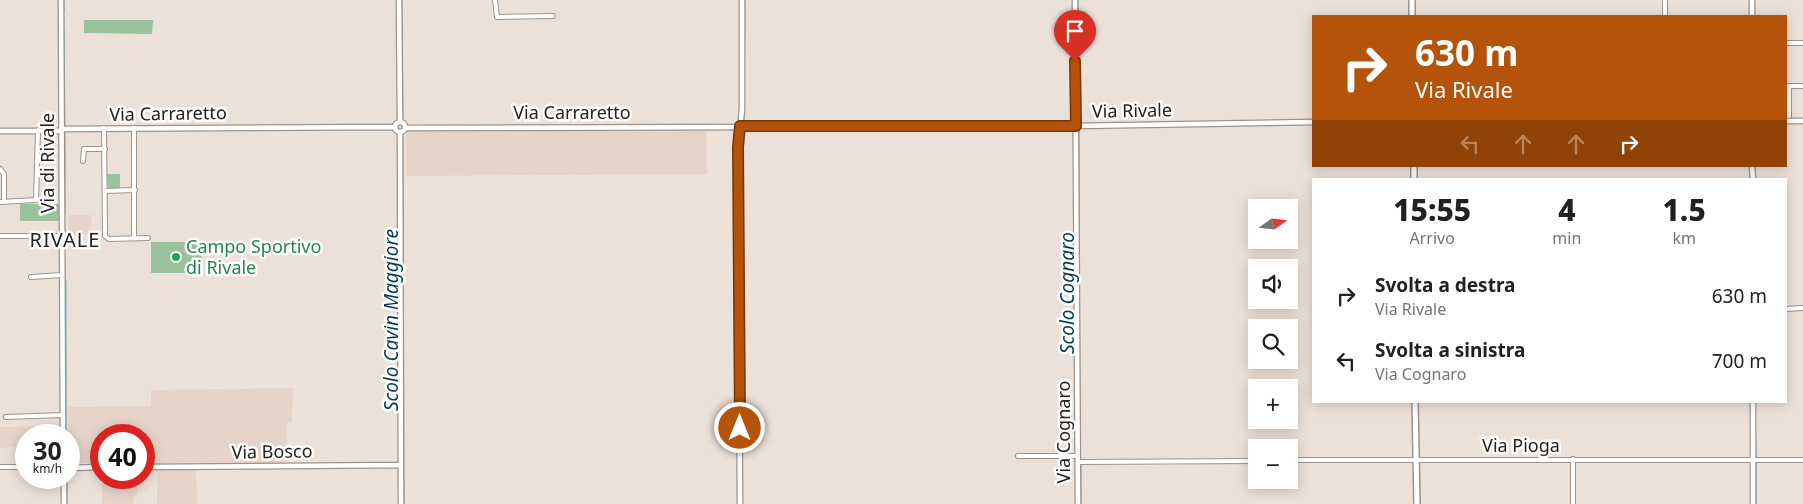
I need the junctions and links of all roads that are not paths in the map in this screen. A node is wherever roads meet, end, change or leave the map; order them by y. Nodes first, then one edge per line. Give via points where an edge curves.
1 (61, 0) edge
2 (399, 0) edge
3 (495, 0) edge
4 (742, 0) edge
5 (1075, 0) edge
6 (1412, 0) edge
7 (1665, 0) edge
8 (1752, 0) edge
9 (1412, 15) edge
10 (1665, 15) edge
11 (1752, 15) edge
12 (553, 16) dead end
13 (1803, 43) edge
14 (1787, 44) edge
15 (1787, 86) edge
16 (1803, 86) edge
17 (1788, 118) edge
18 (1803, 121) edge
19 (400, 122) junction
20 (1312, 122) edge
21 (395, 126) junction
22 (742, 126) junction
23 (1076, 126) junction
24 (104, 128) junction
25 (134, 128) junction
26 (405, 128) junction
27 (0, 130) edge
28 (38, 130) junction
29 (61, 130) junction
30 (400, 132) junction
31 (105, 149) junction
32 (84, 161) dead end
33 (0, 169) edge
34 (135, 190) junction
35 (105, 191) junction
36 (2, 202) edge
37 (0, 236) edge
38 (62, 236) junction
39 (134, 237) junction
40 (148, 238) dead end
41 (62, 275) junction
42 (31, 278) dead end
43 (1803, 308) edge
44 (1787, 310) edge
45 (1415, 403) edge
46 (1753, 403) edge
47 (63, 415) junction
48 (6, 417) dead end
49 (63, 424) edge
50 (1018, 456) dead end
51 (1078, 456) junction
52 (1753, 459) junction
53 (1248, 460) edge
54 (1298, 460) edge
55 (1416, 460) junction
56 (1573, 460) junction
57 (1803, 460) edge
58 (1078, 462) junction
59 (402, 465) junction
60 (155, 466) edge
61 (0, 467) edge
62 (15, 467) edge
63 (64, 489) edge
64 (64, 504) edge
65 (402, 504) edge
66 (740, 504) edge
67 (1078, 504) edge
68 (1417, 504) edge
69 (1573, 504) edge
70 (1753, 504) edge

1 - 29 street, Via di Rivale
2 - 19 street
3 - 12 street via 497,17
4 - 22 street
5 - 23 street, Via Cognaro
6 - 9 main road
7 - 10 street
8 - 11 street
13 - 14 street
15 - 16 street
15 - 17 street
17 - 18 street
19 - 21 street
19 - 26 street
20 - 23 street, Via Rivale
21 - 25 street, Via Carraretto
21 - 30 street
22 - 23 street, Via Rivale
22 - 26 street, Via Carraretto
22 - 66 street via 738,156
23 - 51 street, Via Cognaro
24 - 25 street, Via Carraretto
24 - 29 street, Via Carraretto
24 - 31 street
25 - 34 street
26 - 30 street
27 - 28 street, Via Carraretto
28 - 29 street, Via Carraretto
28 - 36 street via 36,200
29 - 38 street, Via di Rivale
30 - 59 street
31 - 32 street via 84,150
31 - 35 street
33 - 36 street via 4,174
34 - 35 street
34 - 39 street
35 - 39 street via 106,238
37 - 38 street
38 - 41 street, Via di Rivale
39 - 40 street
41 - 42 street
41 - 47 street, Via di Rivale
43 - 44 street
45 - 55 main road
46 - 52 street
47 - 48 street
47 - 49 street, Via di Rivale
50 - 51 street
51 - 58 street, Via Cognaro
52 - 56 street, Via Pioga
52 - 57 street, Via Pioga
52 - 70 street
53 - 58 street
54 - 55 street, Via Pioga
55 - 56 street, Via Pioga
55 - 68 main road
56 - 69 street
58 - 67 street, Via Cognaro
59 - 60 street, Via Bosco
59 - 65 street
61 - 62 street
63 - 64 street

